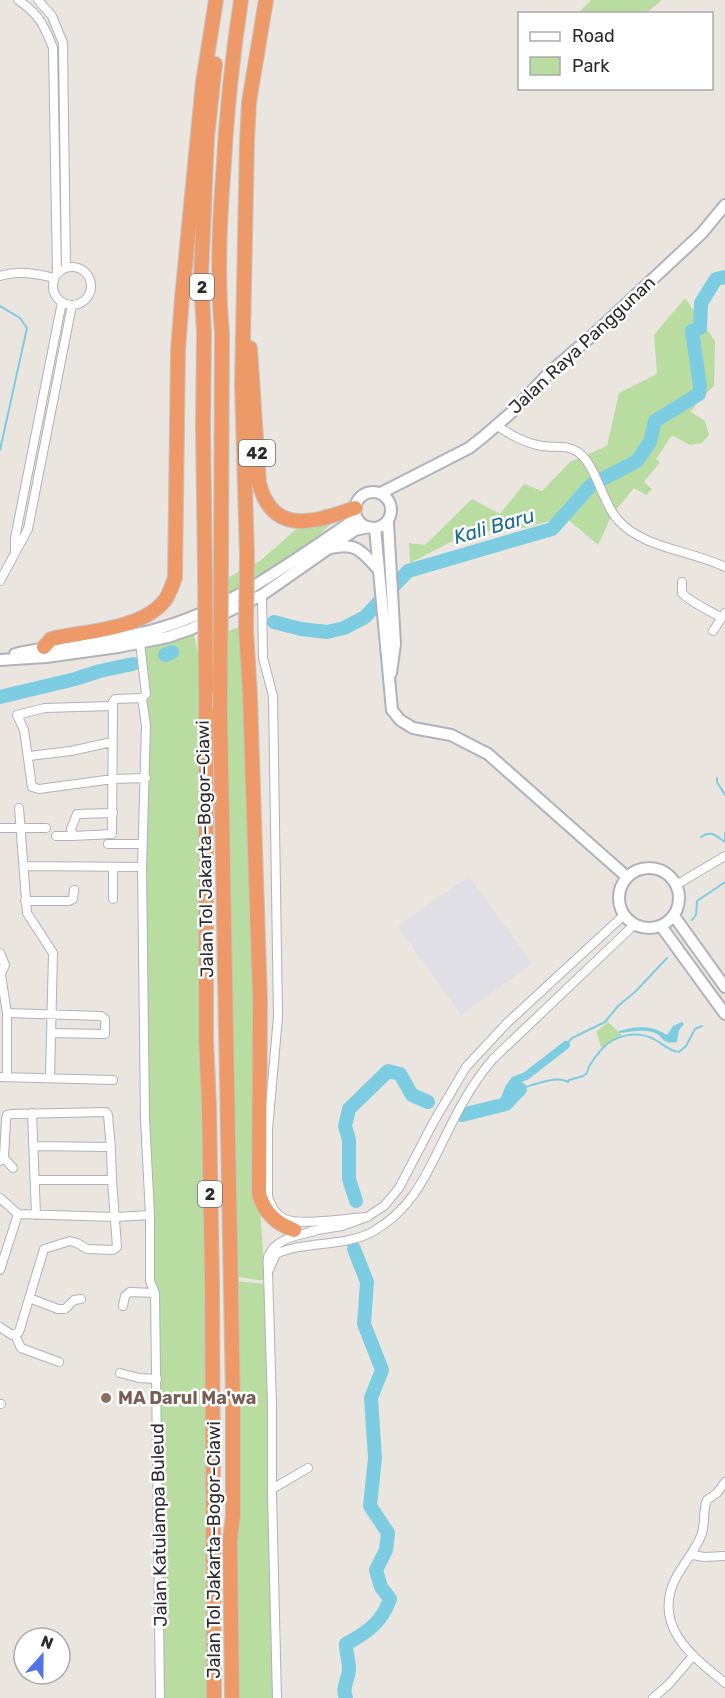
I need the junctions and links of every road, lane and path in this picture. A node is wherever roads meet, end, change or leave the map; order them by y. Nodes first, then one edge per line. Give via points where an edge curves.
1 (18, 0) edge
2 (38, 0) edge
3 (216, 0) edge
4 (223, 0) edge
5 (242, 0) edge
6 (266, 0) edge
7 (54, 81) junction
8 (64, 81) junction
9 (725, 205) edge
10 (66, 268) junction
11 (0, 276) edge
12 (56, 276) junction
13 (62, 302) junction
14 (72, 305) junction
15 (244, 305) junction
16 (496, 425) junction
17 (381, 493) junction
18 (356, 513) junction
19 (388, 523) junction
20 (372, 528) junction
21 (326, 549) junction
22 (15, 551) junction
23 (725, 567) edge
24 (379, 573) junction
25 (0, 581) edge
26 (682, 582) dead end
27 (262, 595) junction
28 (724, 615) edge
29 (713, 631) dead end
30 (140, 647) junction
31 (45, 652) junction
32 (0, 659) edge
33 (389, 691) junction
34 (144, 696) junction
35 (112, 706) junction
36 (112, 742) junction
37 (29, 756) junction
38 (146, 778) junction
39 (113, 779) junction
40 (19, 808) dead end
41 (113, 813) junction
42 (0, 828) edge
43 (21, 828) junction
44 (46, 828) dead end
45 (56, 836) dead end
46 (73, 836) junction
47 (108, 844) dead end
48 (142, 844) junction
49 (725, 856) edge
50 (24, 866) junction
51 (113, 867) junction
52 (142, 867) junction
53 (627, 877) junction
54 (676, 885) junction
55 (74, 890) dead end
56 (113, 899) dead end
57 (25, 901) junction
58 (624, 915) junction
59 (674, 916) junction
60 (635, 924) junction
61 (661, 926) junction
62 (0, 953) edge
63 (0, 976) edge
64 (725, 987) edge
65 (7, 1013) junction
66 (725, 1014) edge
67 (51, 1016) junction
68 (51, 1033) junction
69 (3, 1077) edge
70 (50, 1078) junction
71 (112, 1080) dead end
72 (32, 1113) junction
73 (34, 1146) junction
74 (111, 1149) junction
75 (418, 1154) junction
76 (1, 1157) edge
77 (432, 1161) junction
78 (13, 1168) dead end
79 (35, 1180) junction
80 (112, 1180) junction
81 (0, 1198) edge
82 (18, 1214) junction
83 (36, 1215) junction
84 (150, 1215) junction
85 (116, 1217) junction
86 (367, 1217) junction
87 (294, 1230) joint
88 (315, 1231) junction
89 (0, 1270) edge
90 (268, 1272) junction
91 (155, 1293) junction
92 (29, 1299) junction
93 (81, 1299) dead end
94 (123, 1306) dead end
95 (0, 1328) edge
96 (15, 1335) junction
97 (59, 1362) dead end
98 (120, 1373) dead end
99 (157, 1379) junction
100 (308, 1468) dead end
101 (725, 1482) edge
102 (272, 1489) junction
103 (693, 1555) junction
104 (725, 1556) edge
105 (693, 1656) junction
106 (725, 1683) edge
107 (160, 1698) edge
108 (214, 1698) edge
109 (232, 1698) edge
110 (277, 1698) edge
111 (653, 1698) edge

1 - 7 street via 44,22 52,48
2 - 8 street via 51,16 63,43
3 - 31 highway via 203,82 178,350 176,578 157,609 113,627 51,639
4 - 108 highway, Jalan Tol Jakarta–Bogor–Ciawi / 2, bridge via 207,138 201,278
5 - 109 highway, Jalan Tol Jakarta–Bogor–Ciawi / 2, bridge via 226,129 220,219 220,710 233,1399
6 - 15 highway, 42 via 249,102
7 - 8 street
7 - 12 street
8 - 10 street
9 - 16 street, Jalan Raya Panggunan via 702,233
10 - 12 street
10 - 14 street via 82,270 91,283 87,298
11 - 12 street
12 - 13 street via 54,294
13 - 14 street
13 - 22 street
14 - 22 street via 28,529
15 - 18 highway, 42 via 262,498 275,512 302,522
15 - 87 highway, 42, bridge via 246,629 260,1000 259,1194 271,1218
16 - 17 street, Jalan Raya Panggunan via 469,448
16 - 23 street via 534,444 576,451 582,455 616,517 630,531
17 - 18 street via 364,493
17 - 19 street via 391,505
18 - 20 street via 362,525
18 - 31 street via 238,595 168,626
19 - 20 street
19 - 33 street via 395,644
20 - 21 street via 356,530
20 - 24 street
21 - 24 street via 342,545 356,548
21 - 27 street
22 - 25 street
24 - 33 street
26 - 28 street via 682,593 687,599
27 - 30 street via 191,629
27 - 86 street via 263,658 273,696 278,1017 268,1129 268,1197 278,1215 294,1222
28 - 29 street
30 - 31 street
30 - 34 street
31 - 32 street
33 - 53 street via 392,711 400,720 413,728 451,735 488,754
34 - 35 street via 114,699
34 - 38 street
35 - 36 street
35 - 37 street via 45,708 17,715
36 - 37 street
36 - 39 street
37 - 39 street via 32,787 36,789
38 - 39 street
38 - 48 street
39 - 41 street
40 - 43 street
41 - 46 street via 77,814 71,829
41 - 46 street via 110,836
42 - 43 street
43 - 44 street
43 - 50 street
45 - 46 street
47 - 48 street
48 - 52 street
49 - 54 street
50 - 51 street
50 - 57 street
51 - 52 street
51 - 56 street
52 - 84 street
53 - 54 street via 649,868 665,873
53 - 58 street via 619,894
54 - 59 street via 679,900
55 - 57 street via 69,901
57 - 67 street via 27,913 53,952
58 - 60 street
58 - 75 street via 479,1052 456,1081
59 - 61 street
59 - 64 street
60 - 61 street via 643,928
60 - 77 street via 492,1059 472,1086
61 - 66 street
62 - 63 street via 5,965
63 - 65 street
65 - 67 street
65 - 69 street
67 - 68 street
67 - 68 street via 102,1017 106,1032
68 - 70 street
69 - 70 street
70 - 71 street
72 - 73 street
72 - 74 street via 106,1112
72 - 76 street via 7,1116
73 - 74 street
73 - 79 street
74 - 80 street
75 - 77 street
75 - 86 street via 399,1188 384,1206
76 - 78 street
77 - 90 street via 418,1189 397,1216 372,1232 348,1240 276,1254
79 - 80 street
79 - 83 street
80 - 85 street
81 - 82 street
82 - 83 street
82 - 89 street
83 - 85 street
84 - 85 street
84 - 91 street, Jalan Katulampa Buleud via 150,1281
85 - 92 street via 116,1249 87,1249 70,1241 45,1249
86 - 88 street
87 - 88 street
88 - 90 street via 275,1247 268,1257
90 - 102 street
91 - 94 street via 130,1292
91 - 99 street, Jalan Katulampa Buleud
92 - 93 street via 65,1309
92 - 96 street
95 - 96 street
96 - 97 street via 21,1348
98 - 99 street
99 - 107 street, Jalan Katulampa Buleud
100 - 102 street
101 - 103 street via 707,1500 703,1533
102 - 110 street
103 - 104 street
103 - 105 street via 673,1584 670,1611 677,1638
105 - 106 street
105 - 111 street

